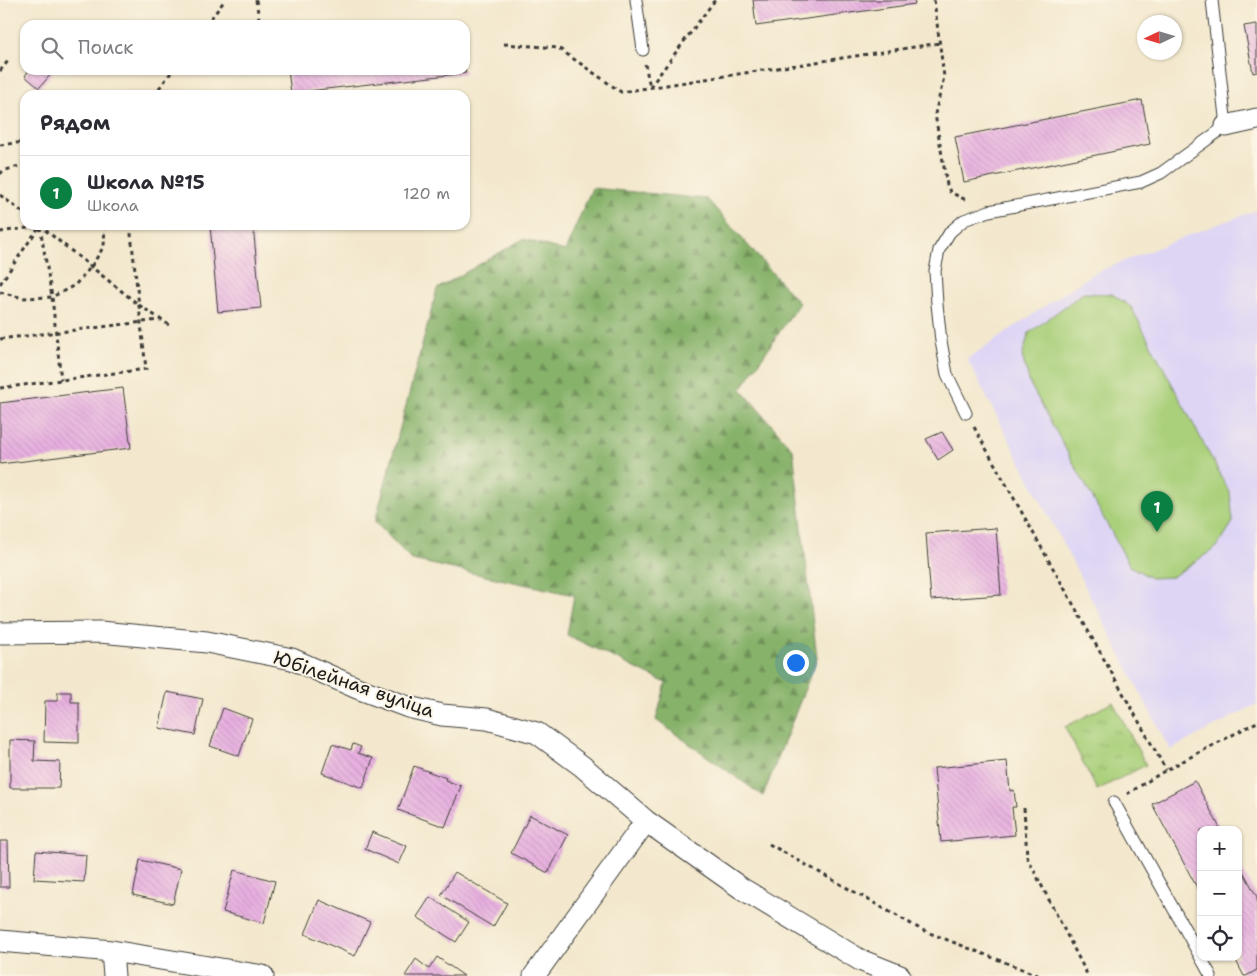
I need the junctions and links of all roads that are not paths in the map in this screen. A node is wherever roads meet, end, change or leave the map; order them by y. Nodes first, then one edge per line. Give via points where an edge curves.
1 (636, 0) edge
2 (1212, 0) edge
3 (642, 50) road end
4 (1257, 119) edge
5 (1226, 126) junction
6 (966, 414) road end
7 (0, 633) edge
8 (1114, 802) road end
9 (646, 822) junction
10 (0, 941) edge
11 (112, 952) junction
12 (114, 976) edge
13 (263, 976) edge
14 (534, 976) edge
15 (900, 976) edge
16 (1211, 976) edge

1 - 3 lane
2 - 5 lane
4 - 5 street
5 - 6 lane via 1161,172 1141,182 988,211 964,220 950,232 939,250 935,271 941,341 947,374
7 - 9 street, Юбілейная вуліца via 100,632 207,642 292,658 357,688 408,706 442,715 487,719 537,733 582,766
8 - 16 lane
9 - 14 street
9 - 15 street, Юбілейная вуліца via 741,888 860,960
10 - 11 street
11 - 12 street
11 - 13 street

